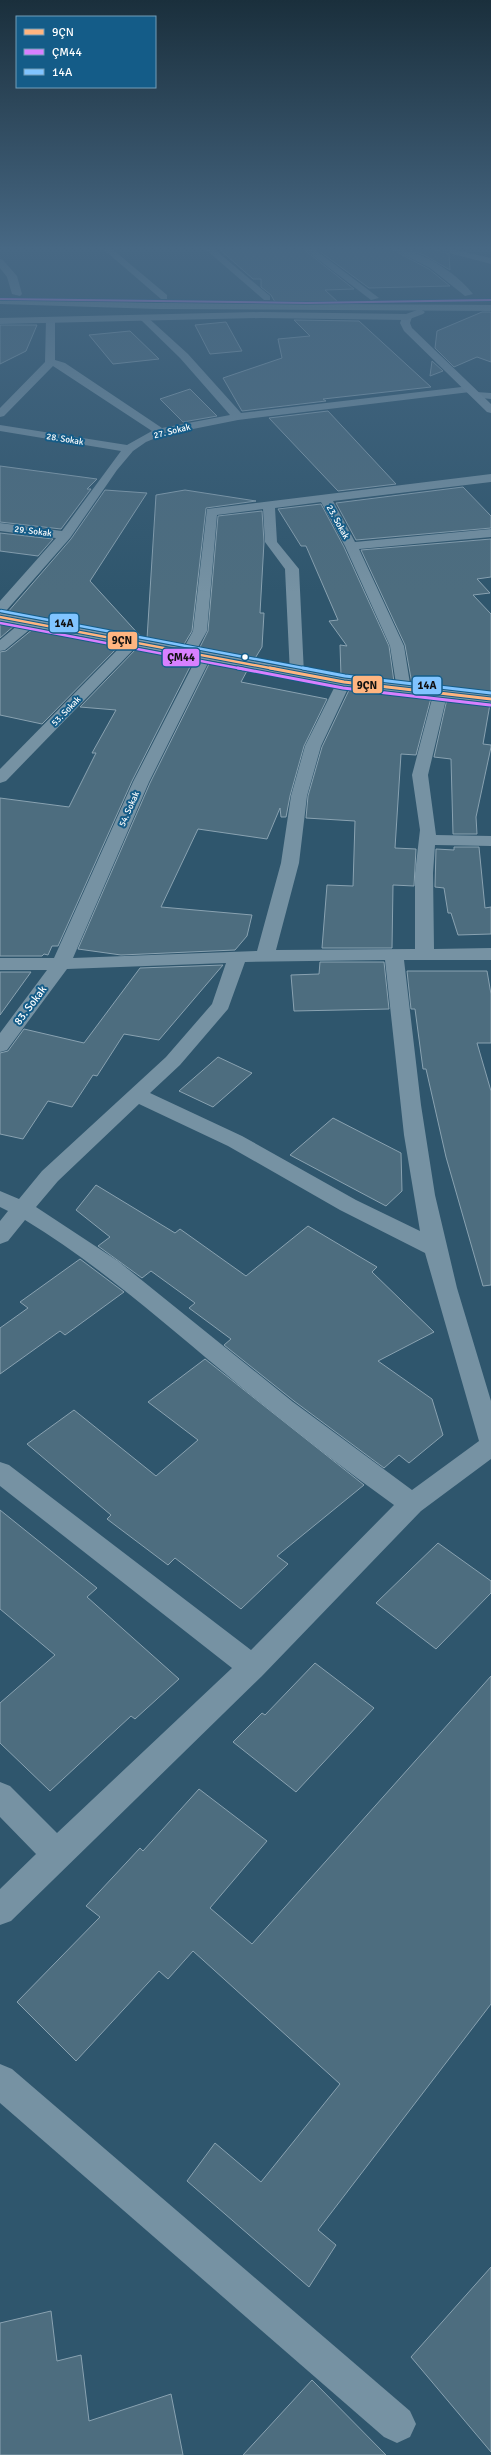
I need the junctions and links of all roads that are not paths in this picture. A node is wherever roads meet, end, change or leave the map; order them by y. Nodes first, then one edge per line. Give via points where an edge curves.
1 (50, 362) edge
2 (52, 363) edge
3 (190, 363) edge
4 (443, 363) edge
5 (473, 392) junction
6 (491, 396) edge
7 (491, 410) edge
8 (0, 414) edge
9 (238, 417) junction
10 (0, 428) edge
11 (160, 432) junction
12 (129, 449) junction
13 (491, 478) edge
14 (324, 498) junction
15 (269, 505) junction
16 (0, 527) edge
17 (491, 533) edge
18 (65, 535) junction
19 (351, 546) junction
20 (0, 609) edge
21 (0, 617) edge
22 (29, 623) junction
23 (132, 643) junction
24 (0, 647) edge
25 (188, 654) junction
26 (204, 657) junction
27 (297, 674) junction
28 (344, 682) junction
29 (404, 690) junction
30 (440, 695) junction
31 (491, 699) edge
32 (0, 778) edge
33 (427, 840) junction
34 (491, 841) edge
35 (394, 954) junction
36 (424, 954) junction
37 (491, 954) edge
38 (265, 956) junction
39 (237, 958) junction
40 (0, 964) edge
41 (61, 964) junction
42 (0, 1046) edge
43 (137, 1094) junction
44 (0, 1198) edge
45 (23, 1209) junction
46 (0, 1236) edge
47 (437, 1249) junction
48 (491, 1441) edge
49 (491, 1445) edge
50 (0, 1472) edge
51 (412, 1504) junction
52 (252, 1667) junction
53 (0, 1796) edge
54 (57, 1854) junction
55 (0, 1910) edge
56 (0, 2081) edge
57 (397, 2424) dead end

1 - 8 street
2 - 11 street via 61,365
3 - 9 street
4 - 5 main road
5 - 6 street, 27. Sokak
5 - 7 main road
5 - 9 street, 27. Sokak
9 - 11 street, 27. Sokak
10 - 12 street, 28. Sokak
11 - 12 street, 27. Sokak
12 - 18 street, 27. Sokak via 113,467
13 - 14 street
14 - 15 street
14 - 19 street, 23. Sokak
15 - 25 street via 211,512 200,631
15 - 27 street via 271,542 292,569
16 - 18 street, 29. Sokak
17 - 19 street
18 - 20 street, 27. Sokak
19 - 29 street, 23. Sokak via 397,646
21 - 22 main road
22 - 23 main road
22 - 24 street
23 - 25 main road
23 - 32 street, 53. Sokak
25 - 26 main road
26 - 27 main road
26 - 41 street, 54. Sokak via 141,782
27 - 28 main road
28 - 29 main road
28 - 38 street via 313,746 299,796 290,863
29 - 30 main road
30 - 31 main road
30 - 33 street via 420,774 428,830
33 - 34 street
33 - 36 street via 424,873
35 - 36 street
35 - 38 street
35 - 47 street via 424,1195
36 - 37 street
38 - 39 street
39 - 41 street
39 - 43 street via 221,1005 173,1061
40 - 41 street
41 - 42 street, 83. Sokak
43 - 45 street via 50,1176
43 - 47 street via 236,1141 348,1205
44 - 45 street
45 - 46 street
45 - 51 street via 96,1254 348,1459
47 - 48 street
49 - 51 street
50 - 52 street
51 - 52 street
52 - 54 street
53 - 54 street
54 - 55 street
56 - 57 street

